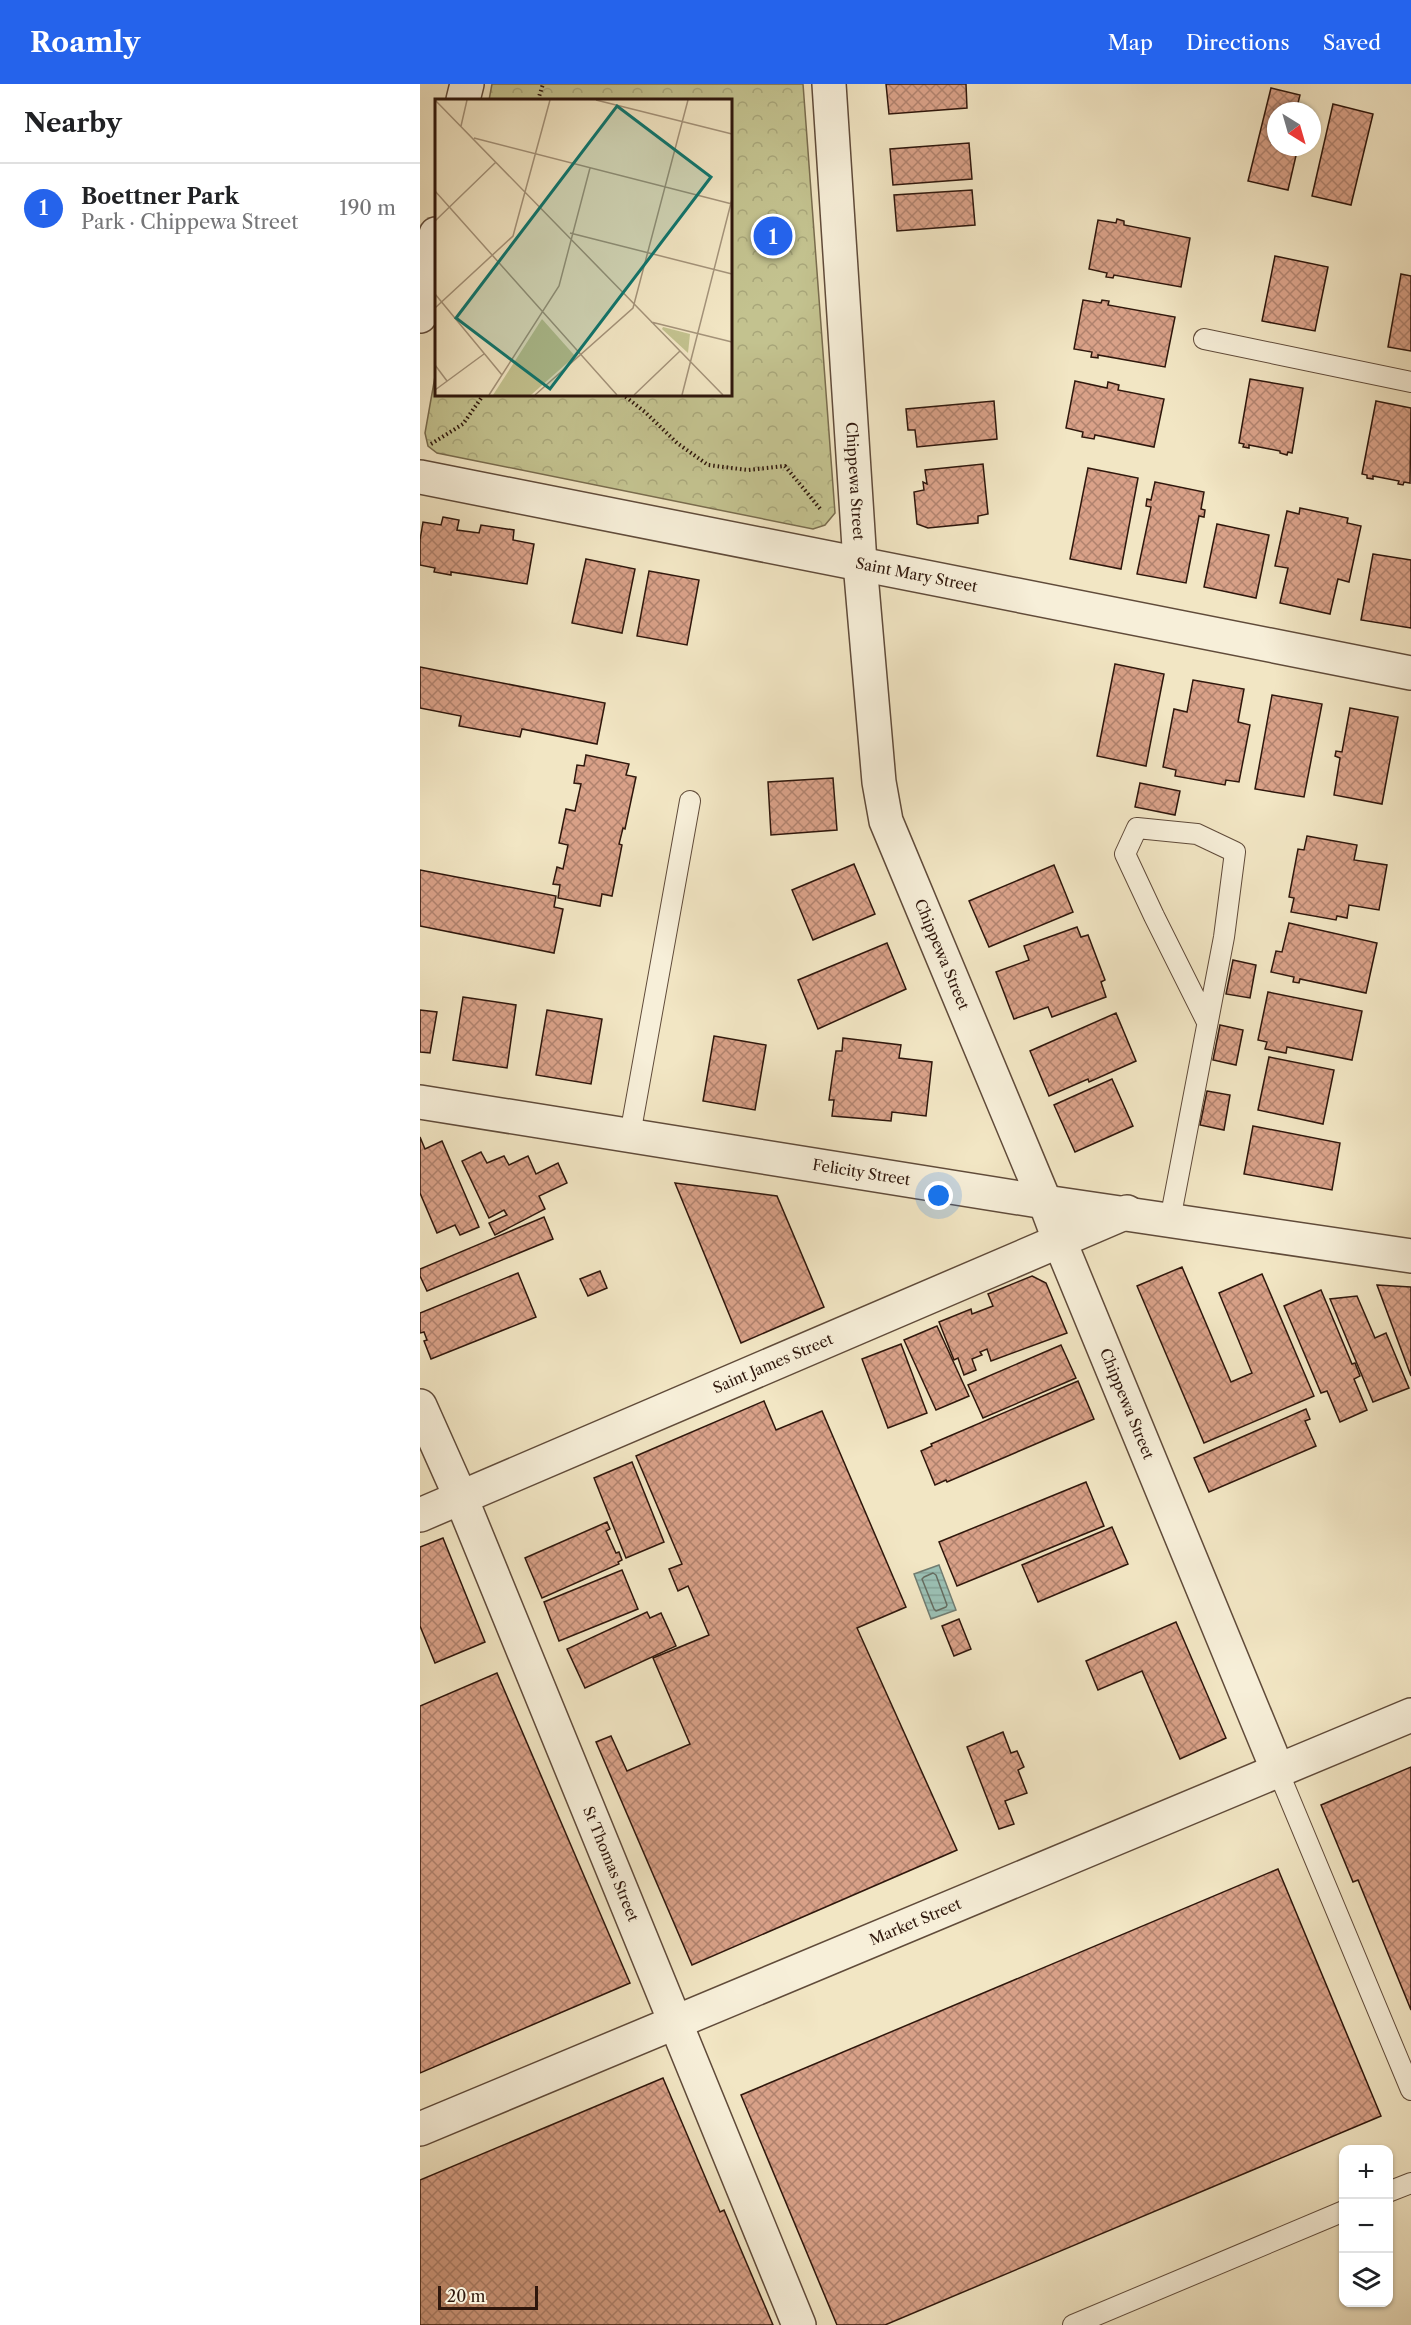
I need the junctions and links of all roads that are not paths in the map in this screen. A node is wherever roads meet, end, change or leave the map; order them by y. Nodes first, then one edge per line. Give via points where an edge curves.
1 (467, 84) edge
2 (829, 84) edge
3 (463, 99) edge
4 (435, 239) edge
5 (420, 316) edge
6 (1204, 339) dead end
7 (1411, 382) edge
8 (420, 477) edge
9 (860, 563) junction
10 (1411, 673) edge
11 (690, 801) dead end
12 (1207, 1022) junction
13 (420, 1102) edge
14 (630, 1135) junction
15 (1045, 1202) junction
16 (1127, 1212) junction
17 (1170, 1220) junction
18 (1060, 1242) junction
19 (1411, 1256) edge
20 (420, 1406) edge
21 (461, 1498) junction
22 (420, 1515) edge
23 (1411, 1715) edge
24 (1278, 1771) junction
25 (674, 2023) junction
26 (1411, 2090) edge
27 (420, 2129) edge
28 (1411, 2183) edge
29 (1393, 2190) edge
30 (1339, 2213) edge
31 (799, 2325) edge
32 (1073, 2325) edge

1 - 3 street
2 - 9 street, Chippewa Street
4 - 5 street
6 - 7 lane
8 - 9 street, Saint Mary Street
9 - 10 street, Saint Mary Street
9 - 15 street, Chippewa Street via 879,782 886,821
11 - 14 lane
12 - 12 lane via 1235,852 1197,834 1137,828 1125,854
12 - 17 lane
13 - 14 street, Felicity Street
14 - 15 street, Felicity Street
15 - 16 street, Felicity Street
15 - 18 street, Chippewa Street
16 - 17 street, Felicity Street
16 - 18 street, Saint James Street
17 - 19 street, Felicity Street
18 - 21 street, Saint James Street
18 - 24 street, Chippewa Street
20 - 21 street, St Thomas Street
21 - 22 street, Saint James Street
21 - 25 street, St Thomas Street
23 - 24 street, Market Street
24 - 25 street, Market Street
24 - 26 lane
25 - 27 street, Market Street
25 - 31 street, St Thomas Street
28 - 29 lane
30 - 32 lane

